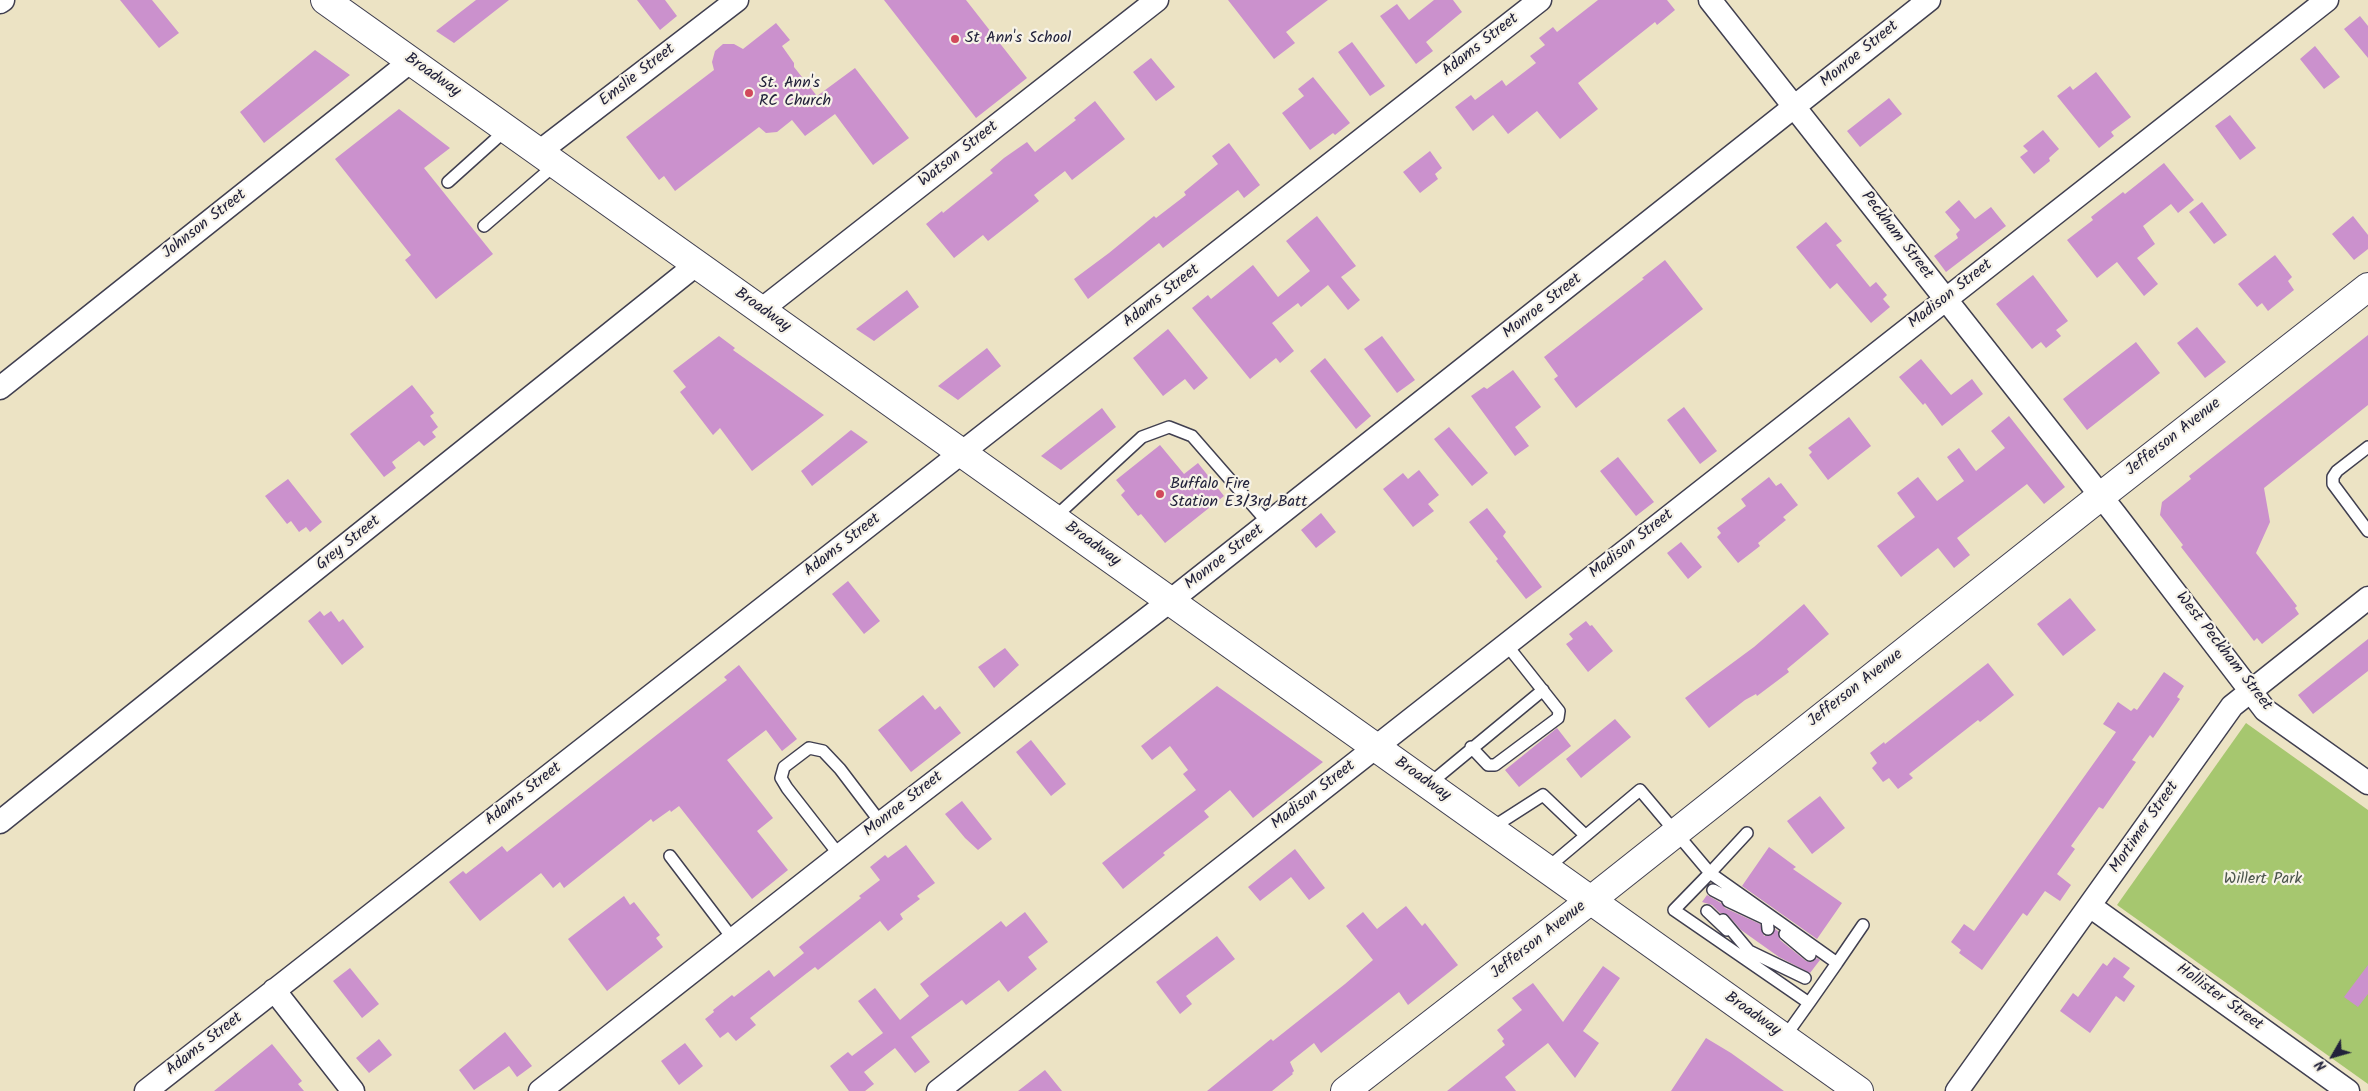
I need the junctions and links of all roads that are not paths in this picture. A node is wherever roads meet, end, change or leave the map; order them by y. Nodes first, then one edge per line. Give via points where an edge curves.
1 (737, 0) edge
2 (1157, 0) edge
3 (1540, 0) edge
4 (1710, 0) edge
5 (1929, 0) edge
6 (2326, 0) edge
7 (340, 4) edge
8 (411, 61) junction
9 (1795, 107) junction
10 (507, 129) junction
11 (547, 158) junction
12 (448, 182) dead end
13 (484, 226) dead end
14 (697, 264) junction
15 (2368, 287) edge
16 (1946, 299) junction
17 (761, 310) junction
18 (0, 388) edge
19 (2368, 447) edge
20 (962, 454) junction
21 (2101, 496) junction
22 (1054, 518) junction
23 (1268, 523) junction
24 (2366, 526) edge
25 (2368, 598) edge
26 (1170, 601) junction
27 (1506, 644) junction
28 (1543, 690) junction
29 (2251, 691) junction
30 (1376, 747) junction
31 (1471, 747) junction
32 (2368, 783) edge
33 (1428, 785) junction
34 (0, 822) edge
35 (881, 823) junction
36 (1490, 829) junction
37 (1676, 832) junction
38 (1747, 833) dead end
39 (1586, 835) junction
40 (670, 856) dead end
41 (840, 856) junction
42 (1546, 869) junction
43 (1710, 873) junction
44 (1713, 890) dead end
45 (1591, 900) junction
46 (1728, 901) dead end
47 (2090, 906) junction
48 (1707, 910) dead end
49 (1746, 914) dead end
50 (1723, 920) dead end
51 (1768, 921) junction
52 (1863, 926) dead end
53 (1743, 935) dead end
54 (733, 939) junction
55 (1793, 945) dead end
56 (1765, 950) dead end
57 (1746, 954) junction
58 (1810, 955) dead end
59 (1837, 963) junction
60 (1788, 965) dead end
61 (1805, 978) dead end
62 (274, 990) junction
63 (1809, 1003) junction
64 (1784, 1038) junction
65 (146, 1091) edge
66 (353, 1091) edge
67 (540, 1091) edge
68 (938, 1091) edge
69 (1345, 1091) edge
70 (1859, 1091) edge
71 (1957, 1091) edge
72 (2348, 1091) edge

1 - 11 street, Emslie Street
2 - 17 street, Watson Street
3 - 20 street, Adams Street
4 - 9 street, Peckham Street
5 - 9 street, Monroe Street
6 - 16 street, Madison Street
7 - 8 main road, Broadway
8 - 10 main road, Broadway
8 - 18 street, Johnson Street
9 - 16 street, Peckham Street
9 - 23 street, Monroe Street
10 - 11 main road, Broadway
10 - 12 lane
11 - 13 lane
11 - 14 main road, Broadway
14 - 17 main road, Broadway
14 - 34 street, Grey Street
15 - 21 main road, Jefferson Avenue
16 - 21 street, Peckham Street
16 - 27 street, Madison Street
17 - 20 main road, Broadway
19 - 24 lane via 2337,471 2333,478 2333,484
20 - 22 main road, Broadway
20 - 62 street, Adams Street
21 - 29 street, West Peckham Street
21 - 37 main road, Jefferson Avenue
22 - 23 lane via 1142,437 1169,427 1192,436
22 - 26 main road, Broadway
23 - 26 street, Monroe Street
25 - 29 street, Mortimer Street
26 - 30 main road, Broadway
26 - 35 street, Monroe Street
27 - 28 lane
27 - 30 street, Madison Street
28 - 31 lane
28 - 31 lane via 1560,711 1558,718 1495,766 1488,765
29 - 32 street, West Peckham Street via 2265,710
29 - 47 street, Mortimer Street via 2232,706
30 - 33 main road, Broadway
30 - 68 street, Madison Street
31 - 33 lane
33 - 36 main road, Broadway
35 - 41 street, Monroe Street
35 - 41 lane via 823,750 809,748 784,767 781,778 787,788
36 - 39 lane via 1542,795
36 - 42 main road, Broadway
37 - 39 lane via 1640,790
37 - 43 lane
37 - 45 main road, Jefferson Avenue
38 - 43 lane
39 - 42 lane
40 - 54 lane
41 - 54 street, Monroe Street
42 - 45 main road, Broadway
43 - 51 lane
43 - 57 lane via 1674,910
44 - 51 lane
45 - 64 main road, Broadway
45 - 69 main road, Jefferson Avenue
46 - 51 lane
47 - 71 street, Mortimer Street
47 - 72 street, Hollister Street
48 - 57 lane
49 - 51 lane
50 - 57 lane
51 - 55 lane
51 - 58 lane
51 - 59 lane
52 - 59 lane
53 - 57 lane
54 - 67 street, Monroe Street
56 - 57 lane
57 - 60 lane
57 - 61 lane
57 - 63 lane
59 - 63 lane
62 - 65 street, Adams Street
62 - 66 street
63 - 64 lane
64 - 70 main road, Broadway

